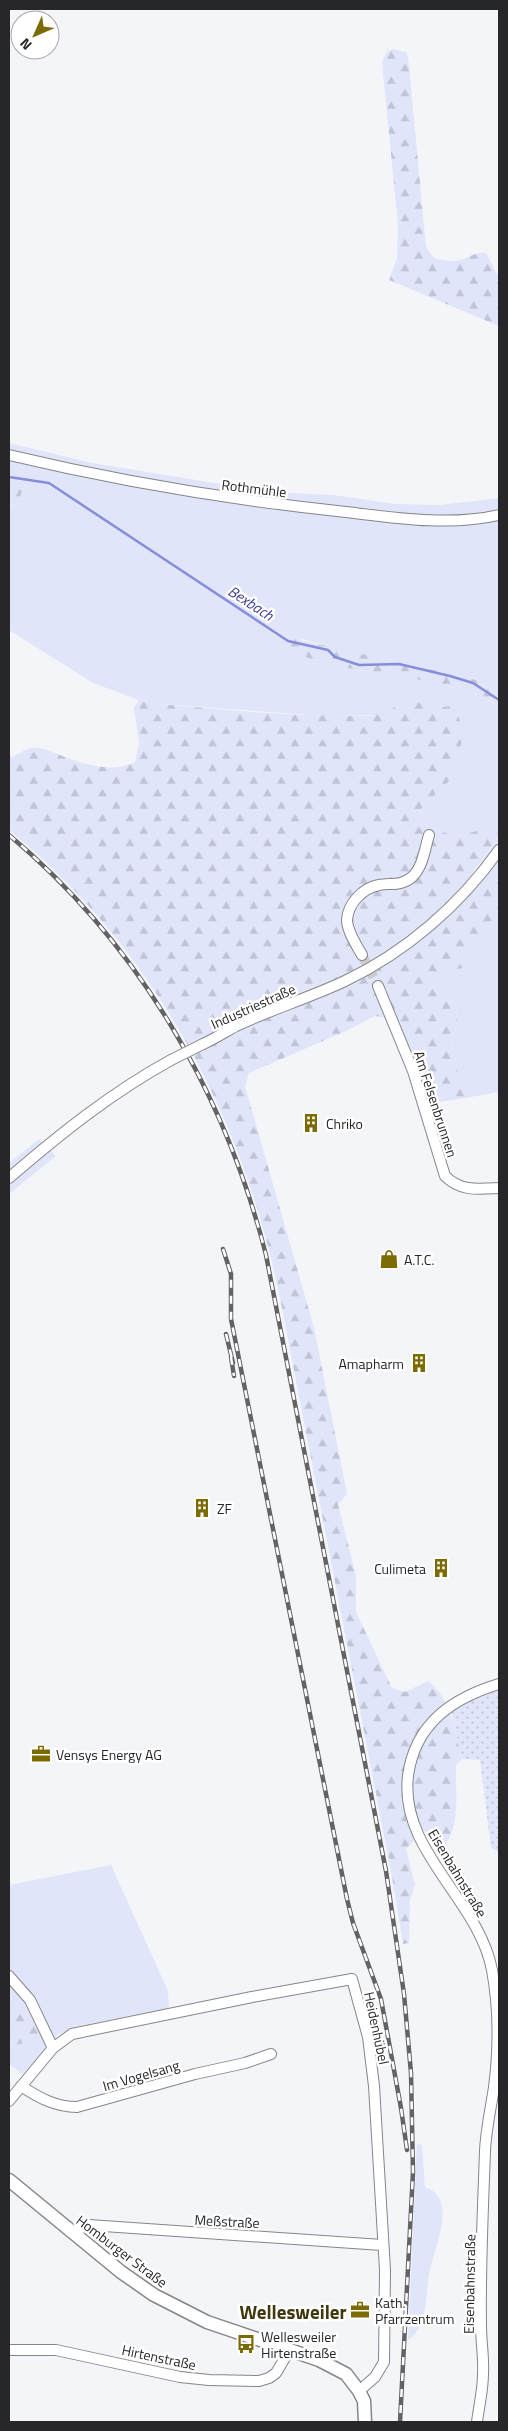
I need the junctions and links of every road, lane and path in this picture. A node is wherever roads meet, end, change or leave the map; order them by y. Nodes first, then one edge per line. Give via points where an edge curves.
1 (9, 455) edge
2 (499, 515) edge
3 (429, 835) dead end
4 (499, 850) edge
5 (362, 956) tunnel mouth
6 (378, 986) tunnel mouth
7 (9, 1178) edge
8 (499, 1188) edge
9 (499, 1684) edge
10 (9, 1976) edge
11 (53, 2048) junction
12 (271, 2054) dead end
13 (21, 2086) junction
14 (496, 2087) edge
15 (9, 2101) edge
16 (9, 2180) edge
17 (72, 2232) junction
18 (382, 2245) junction
19 (9, 2350) edge
20 (289, 2351) junction
21 (359, 2391) junction
22 (366, 2422) edge
23 (477, 2422) edge

1 - 2 street, Rothmühle via 127,482 263,503 425,519 459,520
3 - 5 street via 413,876 403,883 368,889 352,905 347,920
4 - 7 street, Industriestraße, bridge via 458,899 431,924 381,961 346,980 237,1026 171,1060 115,1093
6 - 8 street, Am Felsenbrunnen via 413,1070 445,1176 467,1189
9 - 14 street, Eisenbahnstraße via 450,1705 423,1734 411,1760 408,1778 413,1823 472,1920 492,1967 498,2015
10 - 11 street via 30,2000
11 - 13 street, Heidenhübel
11 - 18 street, Heidenhübel via 72,2034 83,2031 352,1979 368,2037 374,2086
12 - 13 street, Im Vogelsang via 78,2107 48,2102
13 - 15 street, Heidenhübel
14 - 23 street, Eisenbahnstraße via 485,2150 483,2376
16 - 17 main road, Homburger Straße
17 - 18 street, Meßstraße via 89,2225
17 - 20 main road, Homburger Straße via 120,2272 182,2311
18 - 21 street, Heidenhübel via 385,2270 384,2362 375,2377
19 - 20 street, Hirtenstraße via 56,2350 180,2377 259,2381 276,2373
20 - 21 main road, Homburger Straße via 336,2368 346,2374
21 - 22 main road, Homburger Straße via 364,2401

